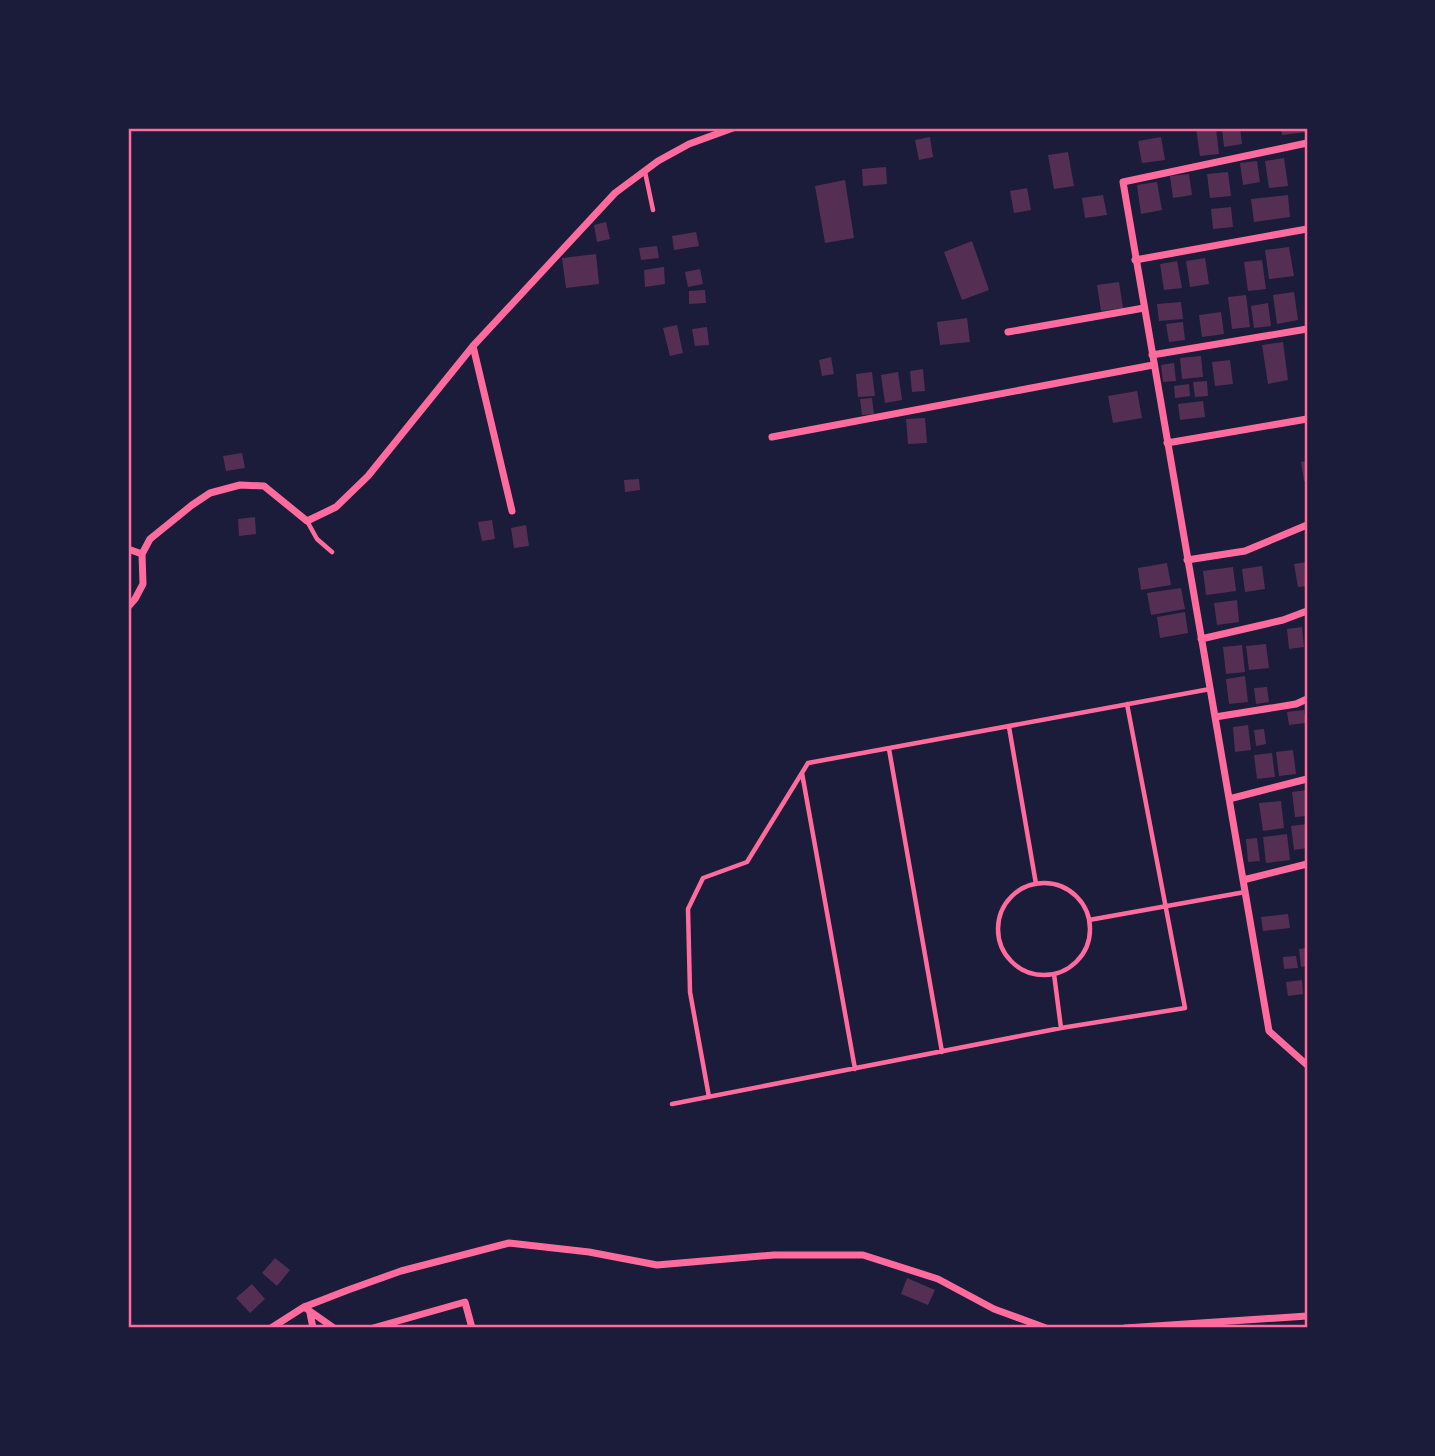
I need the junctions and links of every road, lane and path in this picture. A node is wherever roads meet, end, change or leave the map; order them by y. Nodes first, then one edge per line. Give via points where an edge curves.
1 (733, 128) edge
2 (1307, 142) edge
3 (645, 171) junction
4 (653, 210) dead end
5 (1307, 229) edge
6 (1135, 261) junction
7 (1144, 308) junction
8 (1307, 329) edge
9 (1008, 332) dead end
10 (473, 346) junction
11 (1152, 355) junction
12 (1153, 365) junction
13 (1307, 419) edge
14 (772, 437) dead end
15 (1167, 443) junction
16 (512, 511) dead end
17 (307, 521) junction
18 (1307, 525) edge
19 (128, 549) edge
20 (331, 552) dead end
21 (142, 554) junction
22 (1187, 560) junction
23 (128, 607) edge
24 (1307, 611) edge
25 (1201, 639) junction
26 (1210, 689) junction
27 (1307, 699) edge
28 (1126, 704) junction
29 (1214, 717) junction
30 (1009, 727) junction
31 (889, 749) junction
32 (802, 773) junction
33 (1307, 779) edge
34 (1229, 799) junction
35 (1307, 864) edge
36 (1243, 880) junction
37 (1036, 884) junction
38 (1245, 892) junction
39 (1165, 906) junction
40 (1089, 920) junction
41 (1054, 974) junction
42 (1061, 1028) junction
43 (942, 1052) junction
44 (1307, 1065) edge
45 (855, 1069) junction
46 (709, 1097) junction
47 (672, 1104) dead end
48 (307, 1310) junction
49 (1307, 1316) edge
50 (271, 1328) edge
51 (313, 1328) edge
52 (334, 1328) edge
53 (373, 1328) edge
54 (472, 1328) edge
55 (1046, 1328) edge
56 (1125, 1328) edge

1 - 3 street via 689,144
2 - 6 street via 1123,182
3 - 4 lane
3 - 10 street via 615,193
5 - 6 street
6 - 7 street
7 - 9 street
7 - 11 street
8 - 11 street
10 - 16 street
10 - 17 street via 368,477 336,507
11 - 12 street
12 - 14 street
12 - 15 street
13 - 15 street
15 - 22 street
17 - 20 lane
17 - 21 street via 264,486 240,485 200,498 150,540
18 - 22 street via 1245,551
19 - 21 street
21 - 23 street via 142,584
22 - 25 street
24 - 25 street
25 - 26 street
26 - 28 lane
26 - 29 street
27 - 29 street
28 - 30 lane
28 - 39 lane
29 - 34 street
30 - 31 lane
30 - 37 lane
31 - 32 lane via 808,763
31 - 43 lane
32 - 45 lane
32 - 46 lane via 747,862 703,878 688,909 690,992
33 - 34 street
34 - 36 street
35 - 36 street
36 - 38 street
37 - 40 lane via 1062,886 1077,896
37 - 41 lane via 1014,894 1003,907 998,923 1000,943 1009,960 1025,972
38 - 39 lane
38 - 44 street via 1269,1031
39 - 40 lane
39 - 42 lane via 1185,1008
40 - 41 lane via 1088,946 1079,961
41 - 42 lane
42 - 43 lane
43 - 45 lane
45 - 46 lane
46 - 47 lane
48 - 50 street
48 - 51 street
48 - 52 street
48 - 55 street via 401,1271 509,1243 657,1265 774,1255 863,1255 938,1279 994,1309
49 - 56 street
53 - 54 street via 465,1302

